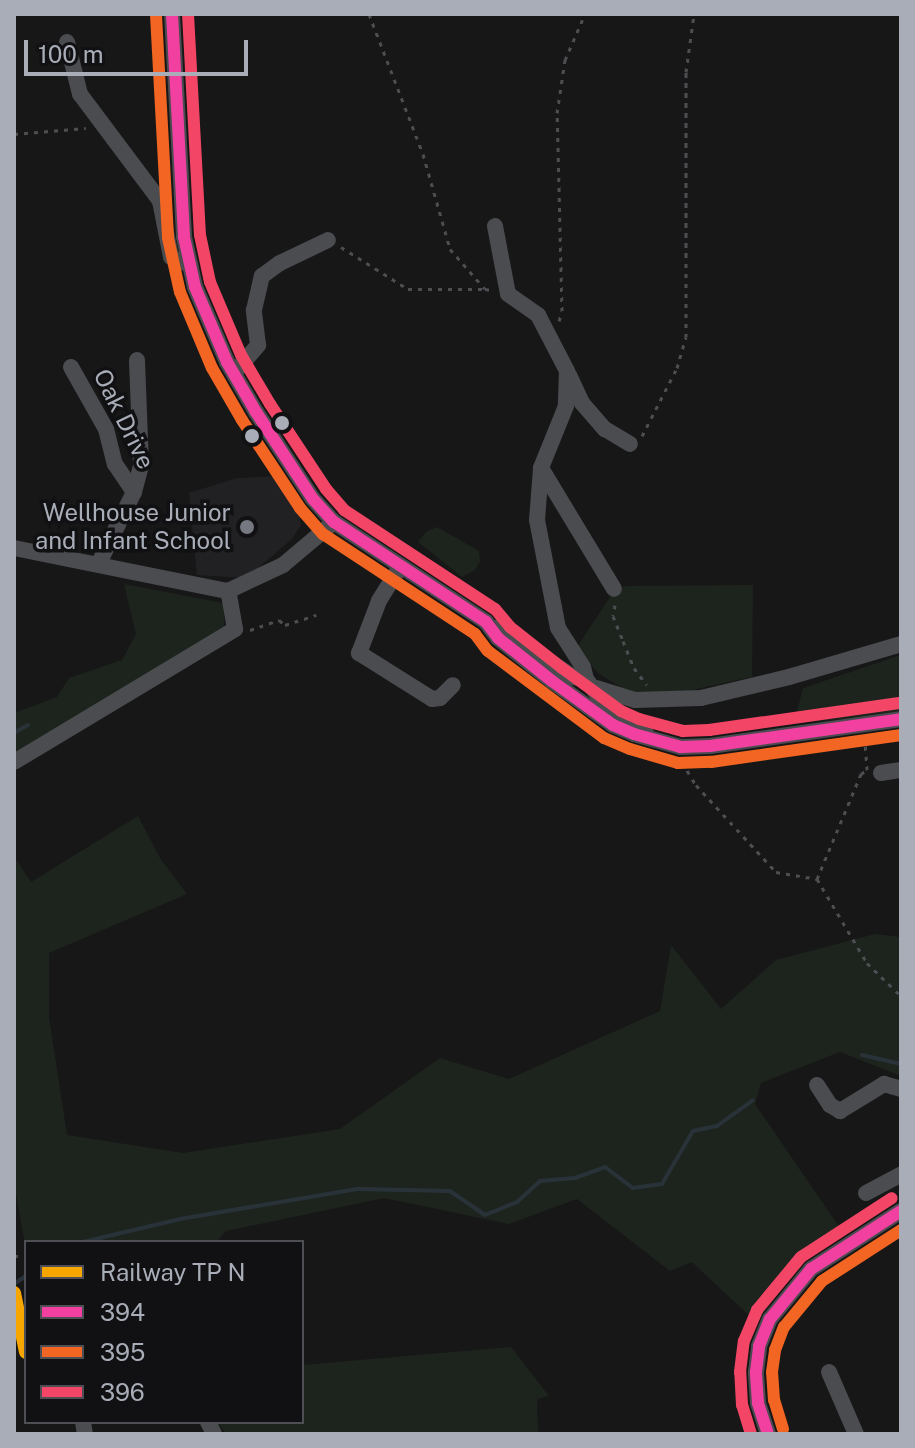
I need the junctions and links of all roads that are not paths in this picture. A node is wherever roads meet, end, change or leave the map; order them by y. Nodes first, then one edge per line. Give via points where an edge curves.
1 (172, 14) edge
2 (67, 42) dead end
3 (495, 226) dead end
4 (328, 240) road end
5 (190, 265) junction
6 (137, 360) dead end
7 (71, 367) dead end
8 (567, 371) junction
9 (234, 373) junction
10 (630, 444) road end
11 (541, 468) junction
12 (134, 492) junction
13 (334, 522) junction
14 (14, 548) edge
15 (99, 563) junction
16 (400, 567) junction
17 (614, 589) road end
18 (228, 591) junction
19 (486, 622) junction
20 (901, 644) edge
21 (591, 684) junction
22 (453, 685) dead end
23 (901, 719) edge
24 (657, 740) junction
25 (14, 762) edge
26 (901, 770) edge
27 (881, 773) dead end
28 (817, 1085) dead end
29 (901, 1089) edge
30 (901, 1174) edge
31 (866, 1193) dead end
32 (901, 1211) edge
33 (829, 1372) dead end
34 (847, 1427) edge
35 (768, 1434) edge

1 - 5 street
2 - 5 street via 80,94 160,201 171,257
3 - 8 street via 508,294 538,315
4 - 9 street via 262,276 254,310 258,345
5 - 9 street
6 - 12 street, Oak Drive via 141,465
7 - 12 street, Oak Drive via 106,429 115,464
8 - 10 street via 582,403 605,429
8 - 11 street via 566,406
9 - 13 street via 313,499
11 - 17 street
11 - 21 street via 537,520 558,628
12 - 15 street, Oak Drive
13 - 16 street
13 - 18 street via 283,565
14 - 15 street
15 - 18 street
16 - 19 street
16 - 22 street via 379,601 359,653 432,699
18 - 25 street via 235,629
19 - 21 street
19 - 24 street via 498,638 613,725
20 - 21 street via 715,695 654,702
21 - 24 street via 603,702
23 - 24 street via 710,746 681,747
26 - 27 street
28 - 29 street via 840,1111 884,1084
30 - 31 street
32 - 35 street via 811,1269 770,1319 756,1372
33 - 34 street via 845,1404

